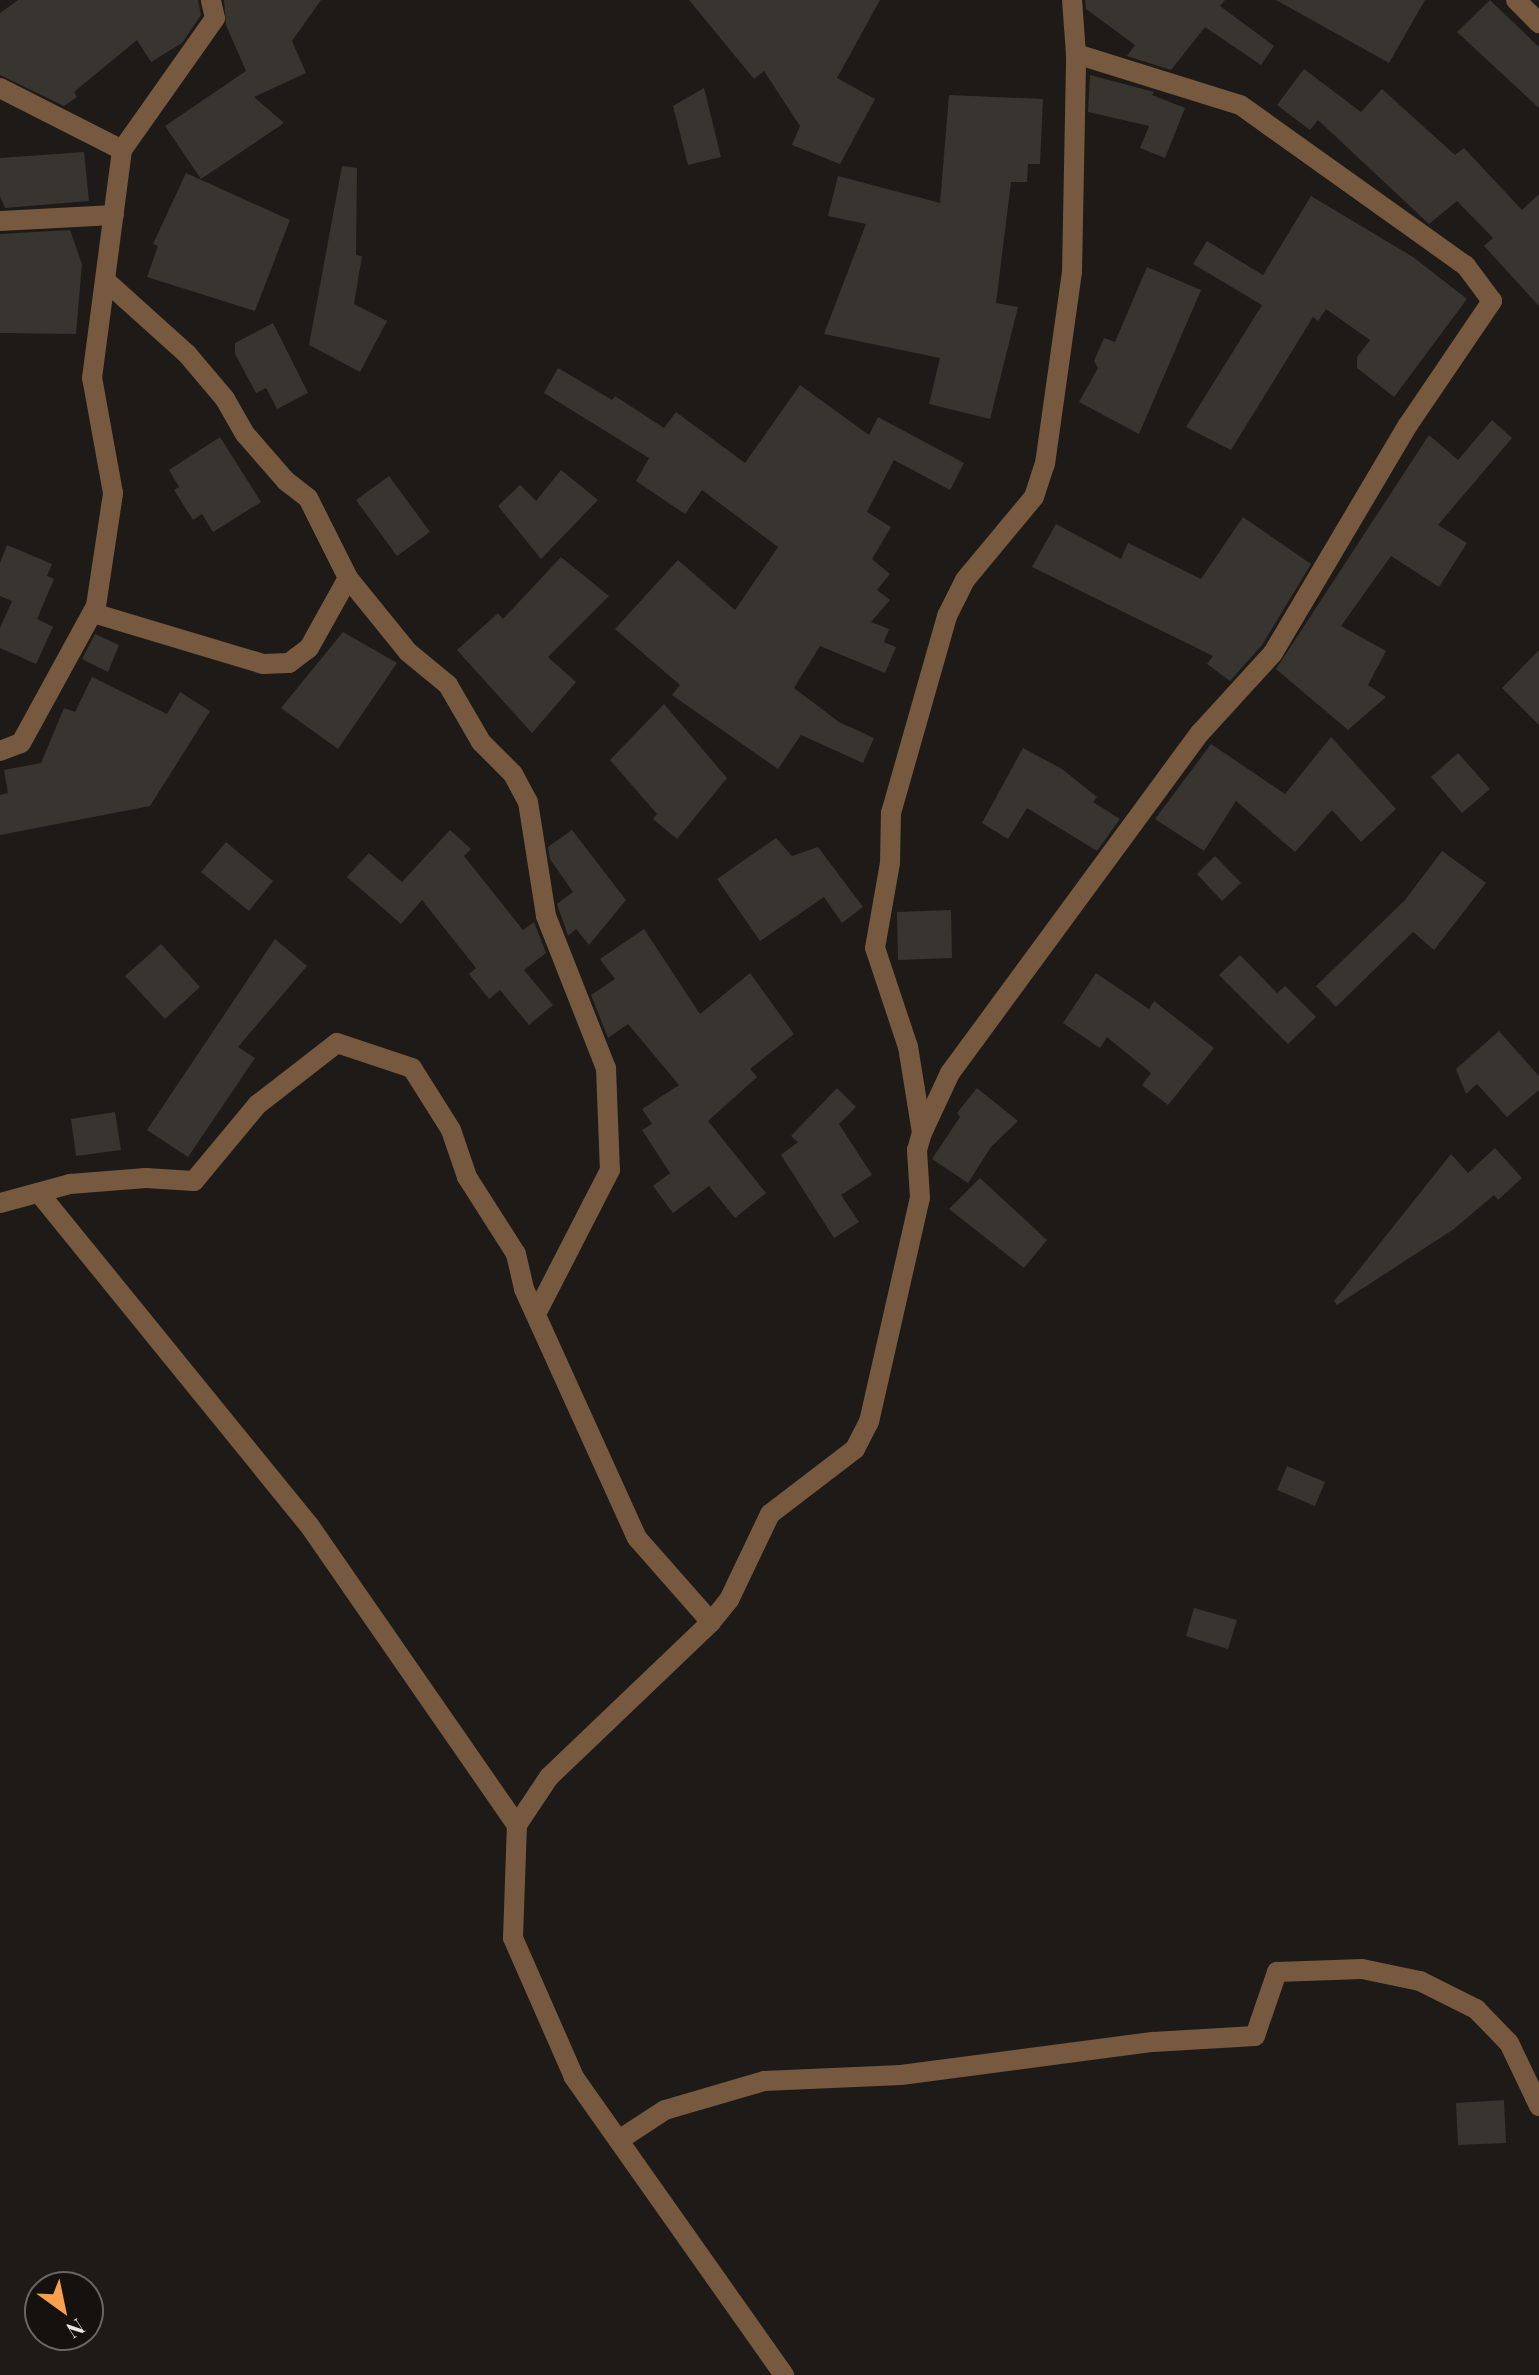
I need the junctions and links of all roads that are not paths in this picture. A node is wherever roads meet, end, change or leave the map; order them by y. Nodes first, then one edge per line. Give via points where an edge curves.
1 (211, 0) edge
2 (1072, 0) edge
3 (1516, 0) edge
4 (1539, 23) edge
5 (1076, 54) junction
6 (0, 88) edge
7 (122, 150) junction
8 (114, 215) junction
9 (0, 221) edge
10 (107, 282) junction
11 (348, 578) junction
12 (93, 613) junction
13 (0, 751) edge
14 (922, 1133) junction
15 (39, 1193) junction
16 (0, 1203) edge
17 (538, 1310) junction
18 (711, 1622) junction
19 (517, 1825) junction
20 (1539, 2106) edge
21 (619, 2140) junction
22 (784, 2375) edge

1 - 7 street via 215,18
2 - 5 street
3 - 4 street
5 - 14 street via 1072,272 1045,464 1034,497 965,580 947,616 891,813 890,863 875,948 908,1047
5 - 14 street via 1240,105 1466,266 1492,301 1408,425 1273,653 1200,733 960,1060
6 - 7 street
7 - 8 street
8 - 9 street
8 - 10 street
10 - 11 street via 187,354 225,399 245,434 308,498
10 - 12 street via 92,378 113,493
11 - 12 street via 309,648 289,663 263,664
11 - 17 street via 408,652 448,685 481,742 513,774 528,802 546,916 606,1068 610,1170
12 - 13 street via 21,743
14 - 18 street via 917,1150 920,1198 863,1437 807,1489 770,1514 729,1600
15 - 16 street
15 - 17 street via 70,1184 146,1178 194,1181 257,1105 337,1043 412,1068 451,1130 467,1177 516,1254 524,1289
15 - 19 street via 309,1525
17 - 18 street via 637,1538
18 - 19 street via 549,1777
19 - 21 street via 513,1938 574,2077
20 - 21 street via 1509,2043 1476,2009 1420,1981 1362,1969 1277,1972 1255,2036 1153,2042 901,2075 764,2081 665,2110
21 - 22 street

